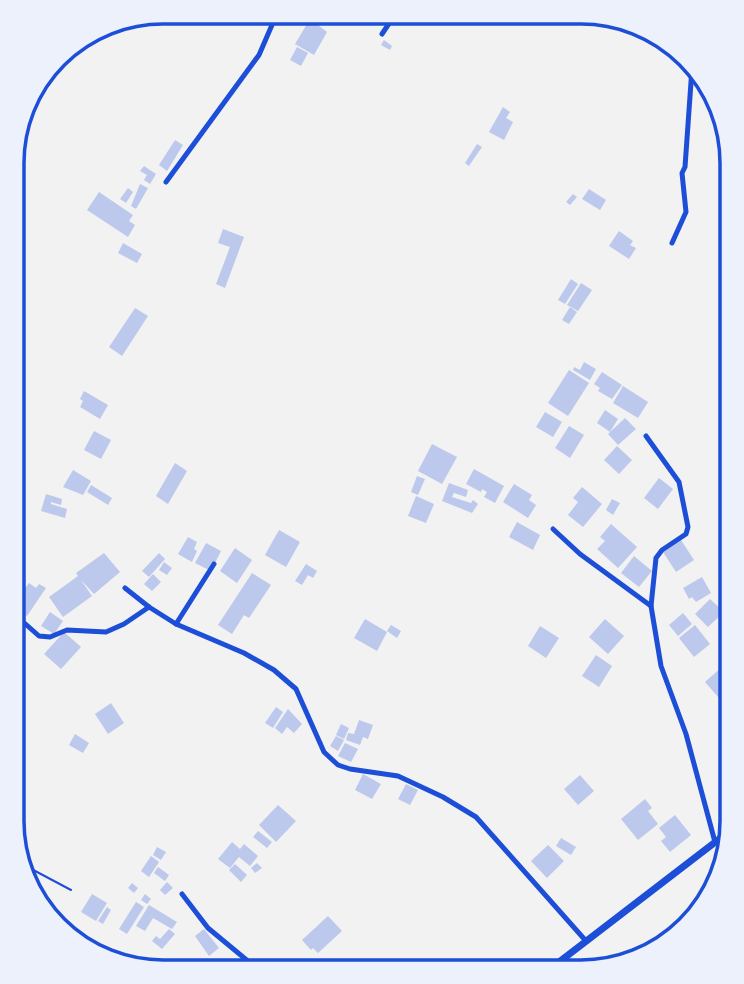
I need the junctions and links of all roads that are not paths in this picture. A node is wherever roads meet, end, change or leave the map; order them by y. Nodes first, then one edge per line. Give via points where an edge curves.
1 (388, 24) edge
2 (272, 25) edge
3 (382, 34) dead end
4 (691, 79) edge
5 (166, 182) dead end
6 (672, 243) dead end
7 (646, 436) dead end
8 (553, 528) dead end
9 (214, 564) dead end
10 (125, 588) dead end
11 (651, 606) junction
12 (149, 607) junction
13 (24, 623) edge
14 (176, 624) junction
15 (718, 840) edge
16 (715, 842) junction
17 (181, 894) dead end
18 (586, 941) junction
19 (247, 960) edge
20 (561, 960) edge

1 - 3 street
2 - 5 street via 259,55
4 - 6 street via 682,173 686,212
7 - 11 street via 679,482 688,527 686,534 656,558
8 - 11 street via 580,554
9 - 14 street
10 - 12 street
11 - 16 street via 661,666 686,734
12 - 13 street via 106,632 66,630 39,636
12 - 14 street
14 - 18 street via 261,661 296,689 324,751 338,765 398,776 476,817
15 - 16 main road
16 - 18 main road
17 - 19 street via 208,928
18 - 20 main road

